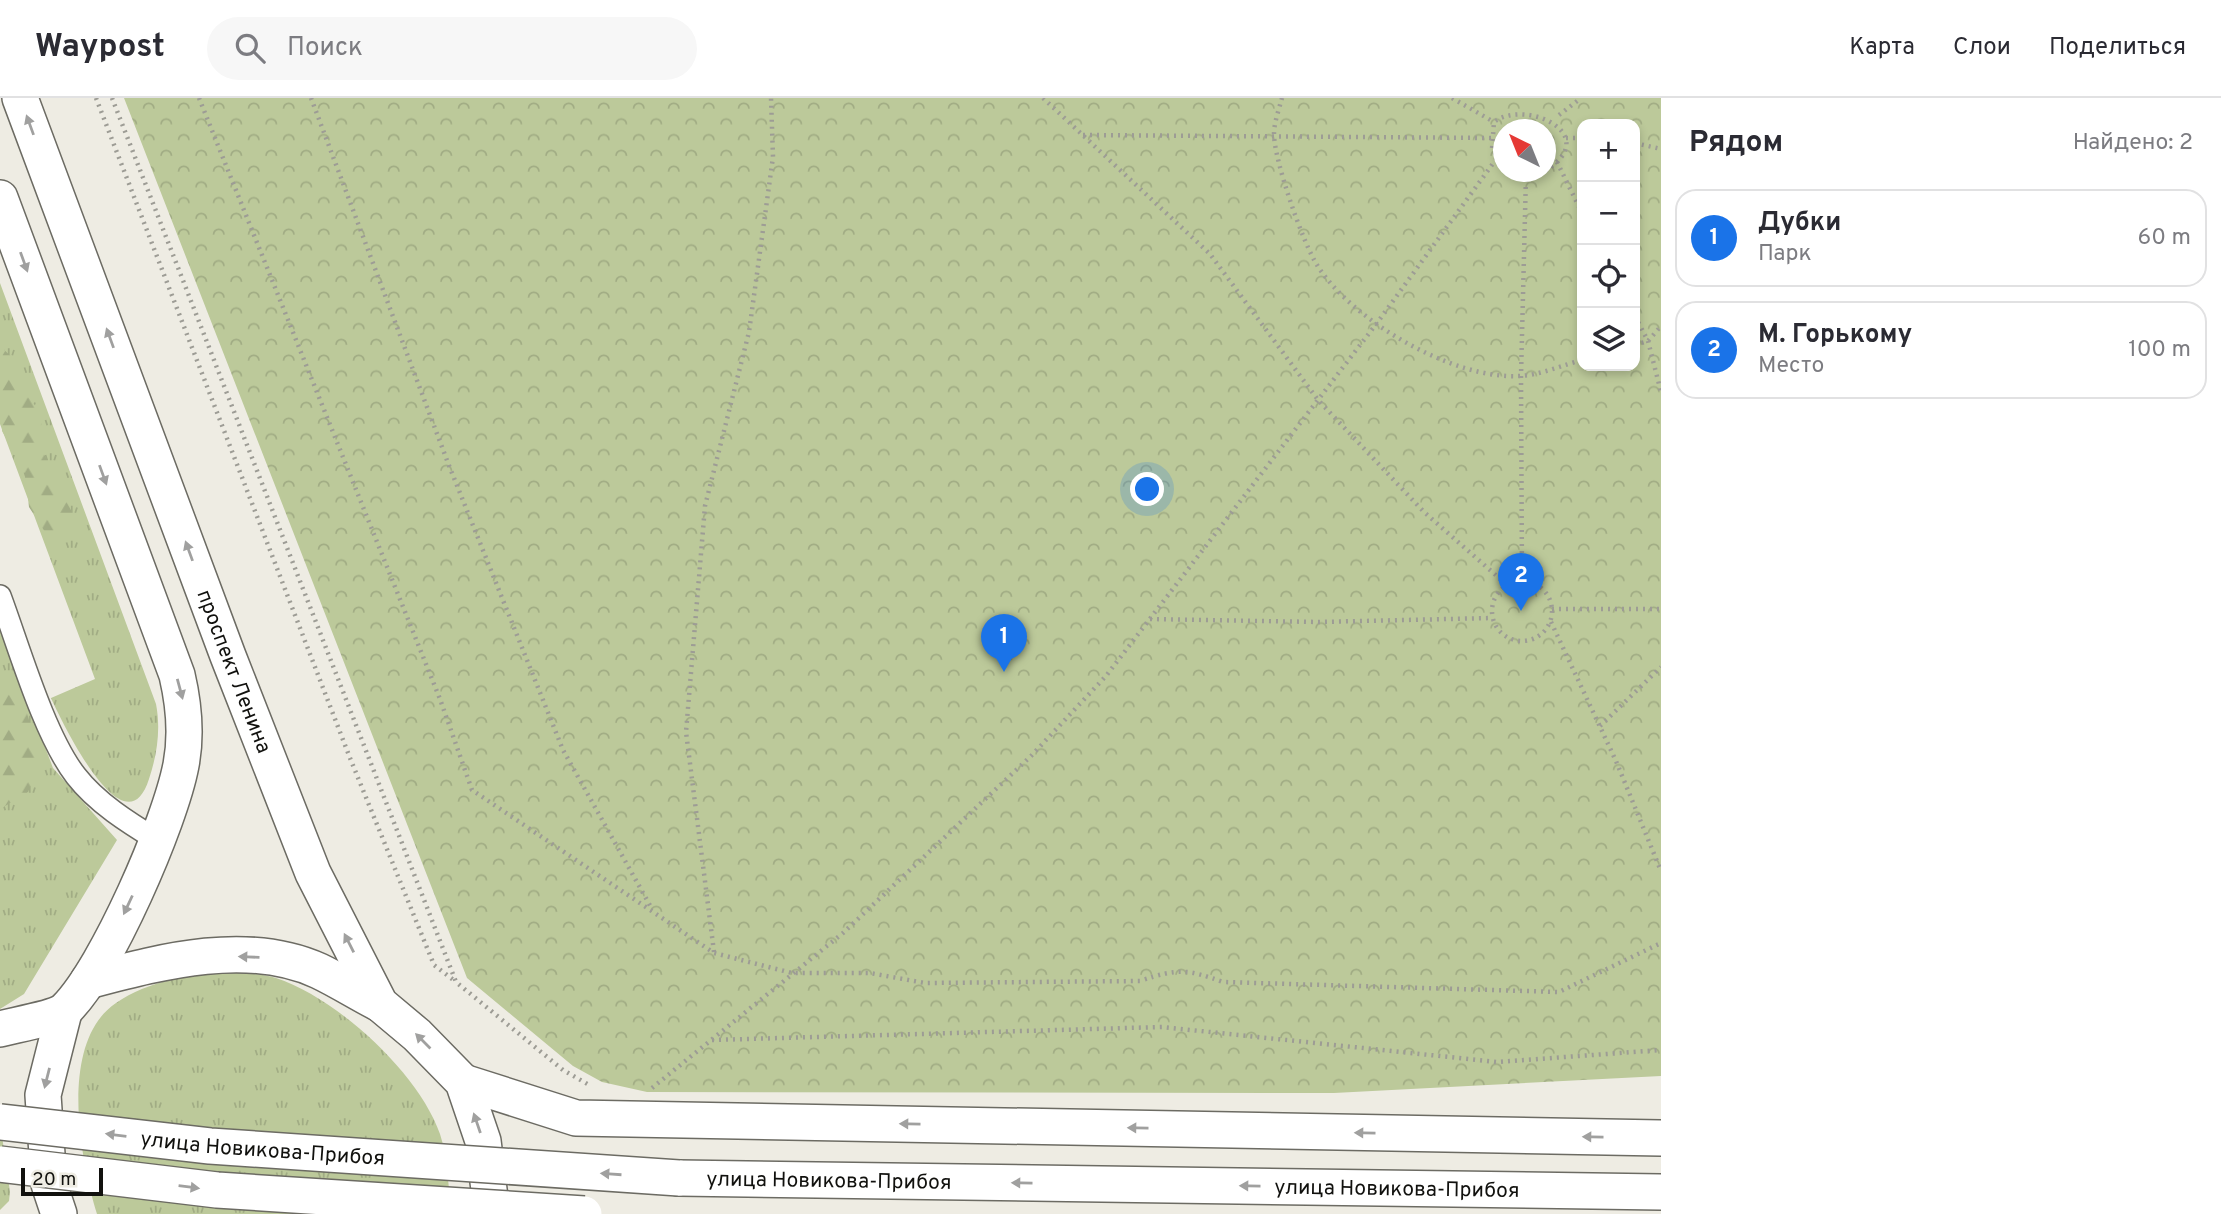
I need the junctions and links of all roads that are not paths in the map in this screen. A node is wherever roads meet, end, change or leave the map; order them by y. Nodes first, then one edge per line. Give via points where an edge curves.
1 (20, 98) edge
2 (0, 198) edge
3 (0, 596) edge
4 (157, 840) junction
5 (88, 981) junction
6 (380, 1004) junction
7 (64, 1012) junction
8 (0, 1029) edge
9 (463, 1082) junction
10 (0, 1122) edge
11 (1661, 1138) edge
12 (0, 1164) edge
13 (1661, 1192) edge
14 (59, 1214) edge
15 (492, 1214) edge
16 (584, 1214) edge

6 -> 1 main road, проспект Ленина via 313,873
2 -> 4 main road via 183,700 181,766
3 - 4 street via 54,738 76,776 108,806
4 -> 5 main road
6 -> 5 main road via 317,970 270,957 218,956 155,963
5 - 7 main road
9 -> 6 main road, проспект Ленина
7 - 8 main road
7 -> 14 main road via 43,1095 49,1184
11 -> 9 main road via 576,1118
15 -> 9 main road, проспект Ленина via 484,1141
13 -> 10 main road, улица Новикова-Прибоя, bridge via 679,1178 210,1146
12 -> 16 main road, улица Новикова-Прибоя, bridge via 217,1190

